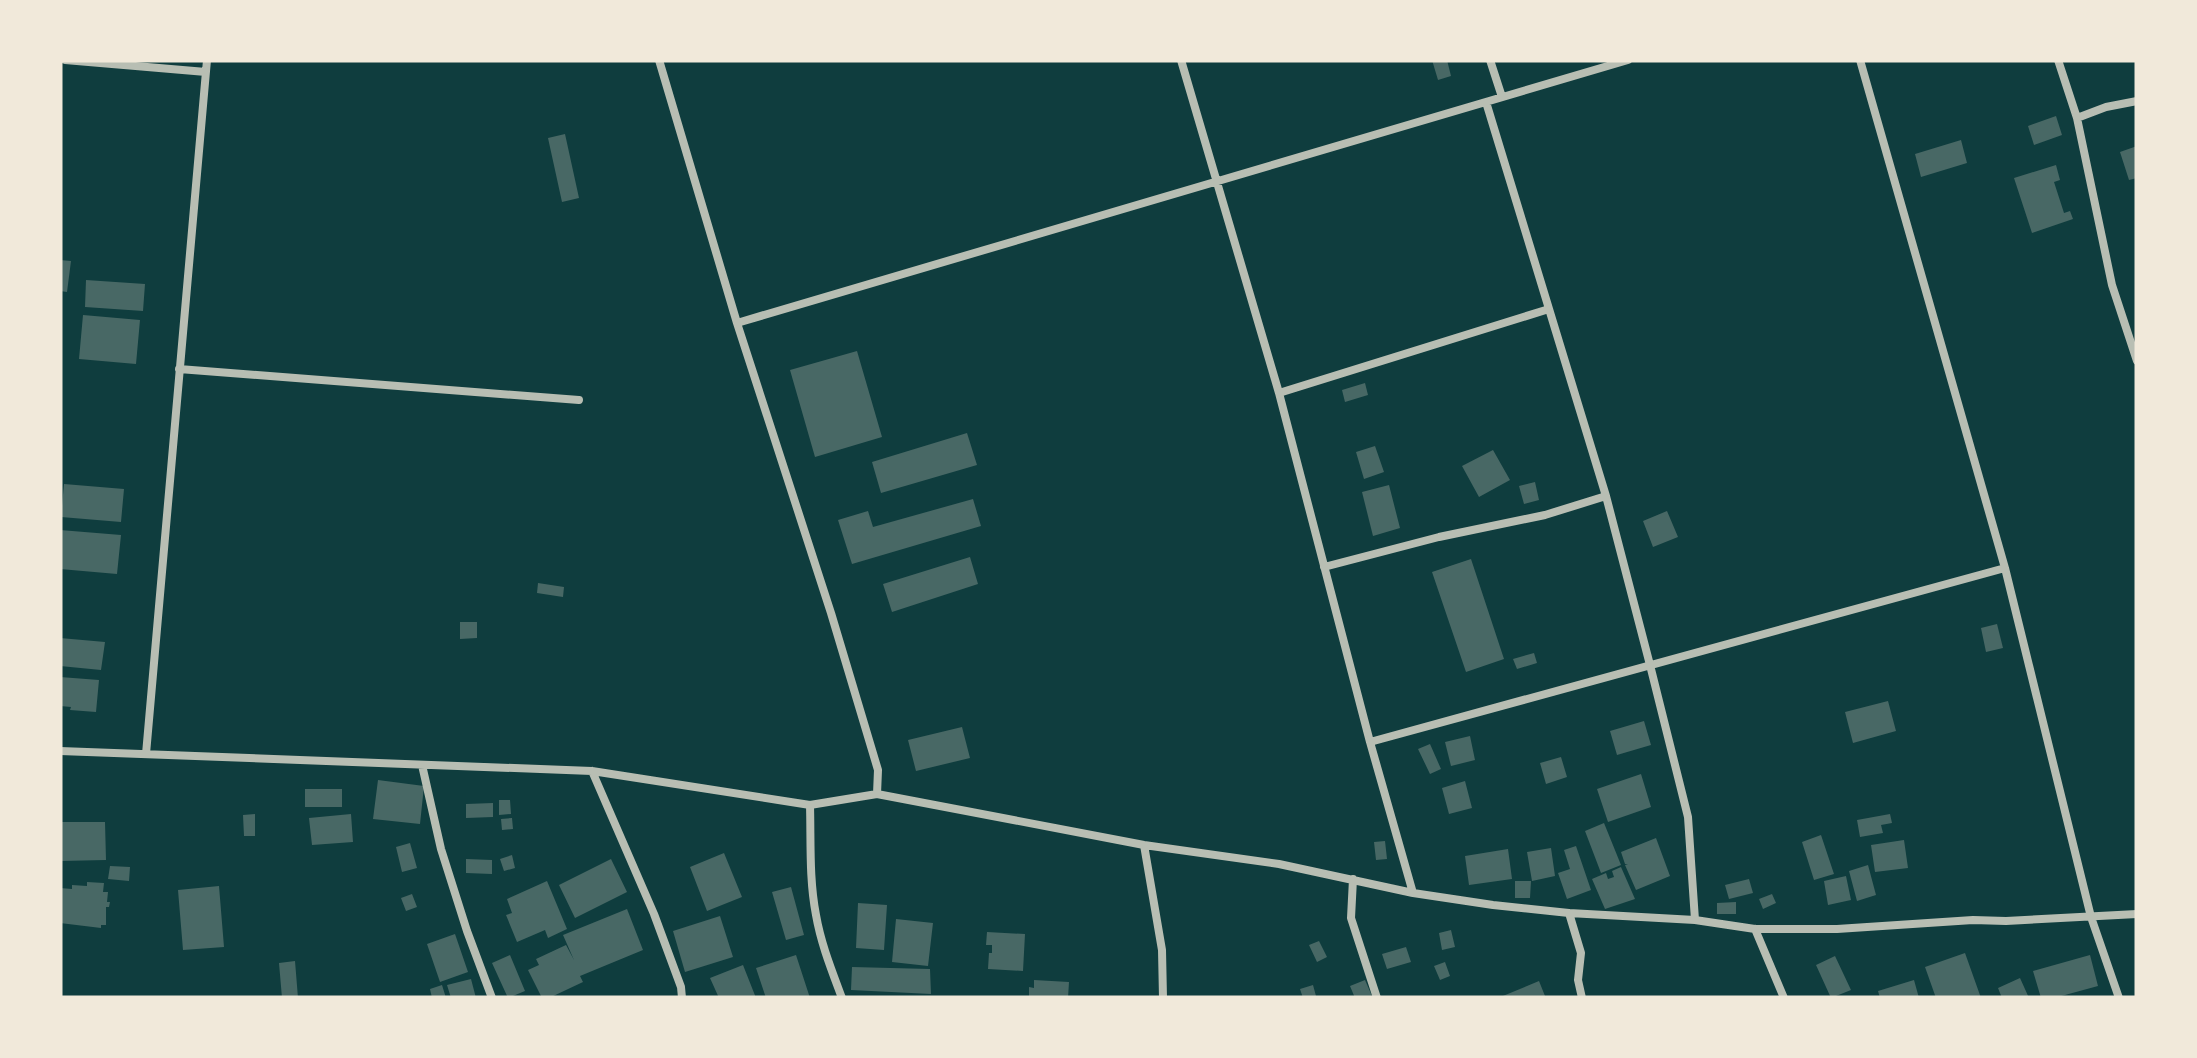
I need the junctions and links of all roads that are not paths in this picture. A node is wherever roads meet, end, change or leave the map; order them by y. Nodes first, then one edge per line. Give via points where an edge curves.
1 (65, 60) edge
2 (207, 60) edge
3 (659, 60) edge
4 (1181, 60) edge
5 (1490, 60) edge
6 (1628, 60) edge
7 (1860, 60) edge
8 (2058, 60) edge
9 (206, 72) junction
10 (1502, 98) junction
11 (2137, 101) edge
12 (1486, 102) junction
13 (2077, 118) junction
14 (1218, 182) junction
15 (1549, 309) junction
16 (737, 324) junction
17 (2137, 361) edge
18 (179, 369) junction
19 (1279, 393) junction
20 (579, 400) dead end
21 (1606, 496) junction
22 (1324, 567) junction
23 (2005, 568) junction
24 (1650, 665) junction
25 (1370, 742) junction
26 (60, 751) edge
27 (146, 754) junction
28 (422, 764) junction
29 (592, 771) junction
30 (877, 794) junction
31 (810, 805) junction
32 (1144, 845) junction
33 (1353, 880) junction
34 (1413, 892) junction
35 (1569, 913) junction
36 (2137, 914) edge
37 (2092, 917) junction
38 (1695, 920) junction
39 (1755, 929) junction
40 (492, 998) edge
41 (682, 998) edge
42 (842, 998) edge
43 (1163, 998) edge
44 (1378, 998) edge
45 (1582, 998) edge
46 (1784, 998) edge
47 (2119, 998) edge

1 - 9 street
2 - 9 street
3 - 16 street
4 - 14 street
5 - 10 street
6 - 10 street
7 - 23 street
8 - 13 street
9 - 18 street
10 - 12 street
11 - 13 street
12 - 14 street
12 - 15 street
13 - 17 street via 2112,285
14 - 16 street
14 - 19 street
15 - 19 street
15 - 21 street
16 - 30 street via 878,770
18 - 20 street
18 - 27 street
19 - 22 street
21 - 22 street
21 - 24 street
22 - 25 street
23 - 24 street
23 - 37 street
24 - 25 street
24 - 38 street via 1688,817
25 - 34 street
26 - 27 street
27 - 28 street
28 - 29 street
28 - 40 street via 440,850
29 - 31 street
29 - 41 street
30 - 31 street
30 - 32 street
31 - 42 street via 816,917
32 - 33 street
32 - 43 street
33 - 34 street
33 - 44 street via 1351,918
34 - 35 street
35 - 38 street
35 - 45 street via 1581,953
36 - 37 street
37 - 39 street
37 - 47 street
38 - 39 street
39 - 46 street

